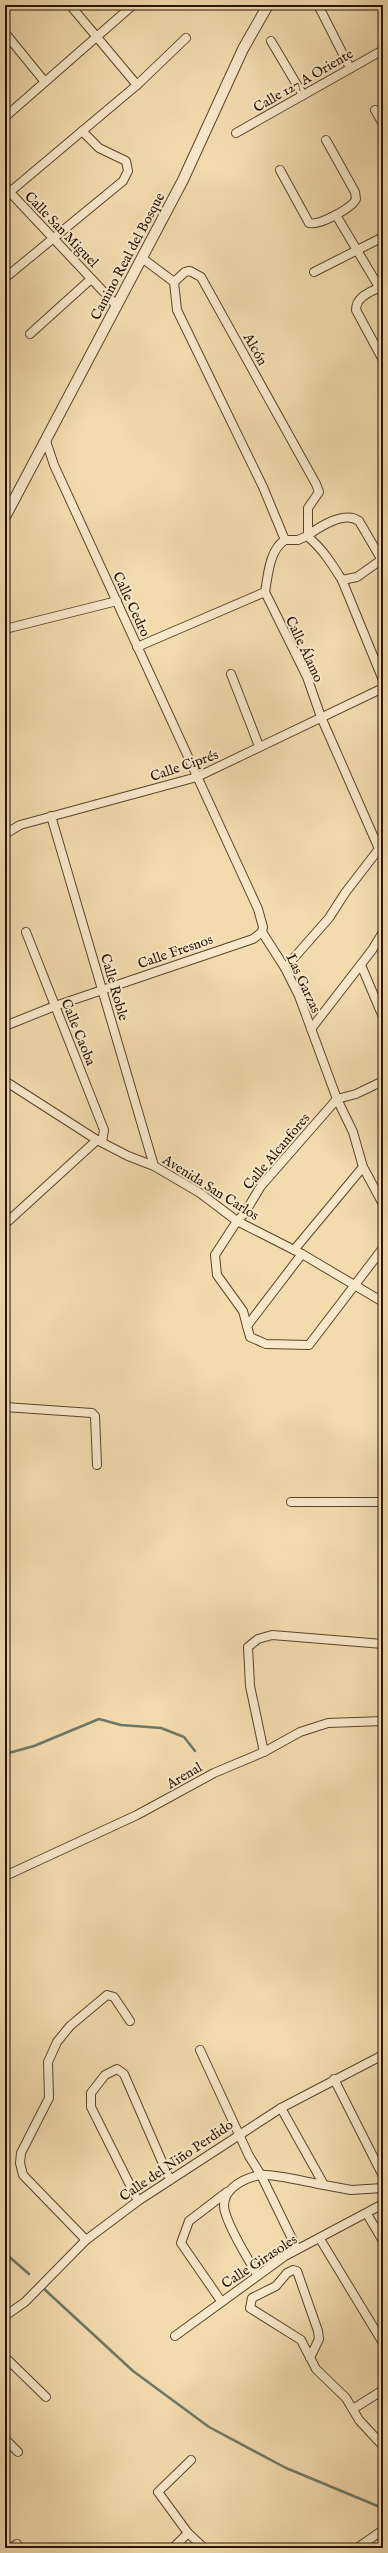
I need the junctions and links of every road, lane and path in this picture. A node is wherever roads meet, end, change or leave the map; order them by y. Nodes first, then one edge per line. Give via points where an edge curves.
1 (70, 5) edge
2 (133, 5) edge
3 (268, 5) edge
4 (318, 5) edge
5 (5, 33) edge
6 (97, 36) junction
7 (186, 38) dead end
8 (271, 41) dead end
9 (383, 50) edge
10 (350, 68) junction
11 (45, 82) junction
12 (137, 85) junction
13 (302, 95) junction
14 (375, 110) dead end
15 (5, 117) edge
16 (383, 124) edge
17 (82, 131) junction
18 (236, 133) dead end
19 (326, 140) dead end
20 (280, 170) dead end
21 (6, 192) edge
22 (336, 214) junction
23 (54, 237) junction
24 (383, 237) edge
25 (357, 251) junction
26 (142, 258) junction
27 (314, 272) dead end
28 (5, 278) edge
29 (92, 278) junction
30 (174, 282) junction
31 (381, 287) edge
32 (117, 306) junction
33 (30, 334) dead end
34 (383, 360) edge
35 (46, 441) junction
36 (6, 511) edge
37 (308, 536) junction
38 (284, 540) junction
39 (382, 561) edge
40 (342, 580) junction
41 (264, 592) junction
42 (117, 601) junction
43 (5, 629) edge
44 (137, 647) junction
45 (231, 674) dead end
46 (383, 680) edge
47 (383, 688) edge
48 (321, 717) junction
49 (259, 746) junction
50 (197, 777) junction
51 (51, 816) junction
52 (6, 834) edge
53 (381, 846) edge
54 (383, 858) edge
55 (26, 932) dead end
56 (262, 932) junction
57 (383, 932) edge
58 (361, 965) junction
59 (285, 968) junction
60 (102, 989) junction
61 (55, 1006) junction
62 (383, 1017) edge
63 (5, 1026) edge
64 (311, 1029) junction
65 (5, 1081) edge
66 (383, 1081) edge
67 (337, 1099) junction
68 (100, 1141) junction
69 (154, 1166) junction
70 (364, 1167) junction
71 (383, 1204) edge
72 (237, 1221) junction
73 (5, 1224) edge
74 (383, 1248) edge
75 (298, 1252) junction
76 (354, 1283) junction
77 (383, 1302) edge
78 (247, 1326) junction
79 (5, 1407) edge
80 (97, 1465) dead end
81 (291, 1502) dead end
82 (383, 1502) edge
83 (383, 1644) edge
84 (383, 1721) edge
85 (264, 1752) junction
86 (5, 1876) edge
87 (130, 2020) dead end
88 (200, 2050) dead end
89 (383, 2055) edge
90 (334, 2079) junction
91 (281, 2108) junction
92 (238, 2134) junction
93 (261, 2175) junction
94 (383, 2176) edge
95 (170, 2180) junction
96 (324, 2185) junction
97 (383, 2188) edge
98 (227, 2192) junction
99 (138, 2201) junction
100 (383, 2204) edge
101 (367, 2214) junction
102 (320, 2239) junction
103 (86, 2240) junction
104 (383, 2241) edge
105 (297, 2249) junction
106 (257, 2275) junction
107 (221, 2301) junction
108 (5, 2316) edge
109 (175, 2336) dead end
110 (383, 2343) edge
111 (5, 2357) edge
112 (310, 2358) junction
113 (383, 2390) edge
114 (46, 2397) dead end
115 (353, 2409) junction
116 (5, 2439) edge
117 (383, 2446) edge
118 (18, 2452) dead end
119 (191, 2460) dead end
120 (383, 2530) edge
121 (188, 2533) junction
122 (173, 2548) edge
123 (204, 2548) edge
124 (357, 2548) edge

1 - 6 street
2 - 6 street
3 - 26 street, Camino Real del Bosque via 243,49 183,180
4 - 10 street
5 - 11 street
6 - 11 street
6 - 12 street
7 - 12 street
8 - 13 street
9 - 10 street, Calle 127 A Oriente
10 - 13 street, Calle 127 A Oriente
11 - 15 street
12 - 17 street
13 - 18 street, Calle 127 A Oriente
14 - 16 street
17 - 21 street
17 - 23 street via 99,148 126,161 128,171 123,181
19 - 22 street via 356,196 354,203
20 - 22 street via 309,223 320,223
21 - 23 street, Calle San Miguel
22 - 25 street
23 - 28 street
23 - 29 street, Calle San Miguel
24 - 25 street
25 - 27 street
25 - 31 street
26 - 30 street
26 - 32 street, Camino Real del Bosque
29 - 32 street, Calle San Miguel
29 - 33 street
30 - 37 street, Alcón via 185,272 190,271 201,277 316,484 319,492 308,508
30 - 38 street via 177,310 263,487
31 - 34 street via 360,298 356,310
32 - 35 street, Camino Real del Bosque
35 - 36 street, Camino Real del Bosque
35 - 42 street, Calle Cedro via 54,465
37 - 38 street via 298,540
37 - 39 street via 316,529 342,518 352,517 360,521
37 - 40 street
38 - 41 street via 272,558
39 - 40 street via 356,577
40 - 46 street
41 - 44 street
41 - 48 street, Calle Álamo via 307,677
42 - 43 street
42 - 44 street, Calle Cedro
44 - 50 street, Calle Cedro
45 - 49 street
47 - 48 street, Calle Ciprés
48 - 49 street, Calle Ciprés
48 - 53 street, Calle Álamo
49 - 50 street, Calle Ciprés
50 - 51 street, Calle Ciprés
50 - 56 street, Las Garzas via 258,909
51 - 52 street, Calle Ciprés via 20,825
51 - 60 street, Calle Roble
53 - 54 street, Calle Álamo
53 - 59 street via 328,918
55 - 61 street, Calle Caoba
56 - 59 street, Las Garzas
56 - 60 street, Calle Fresnos via 253,938
57 - 58 street
58 - 62 street
58 - 64 street
59 - 64 street, Las Garzas
60 - 61 street, Calle Fresnos
60 - 69 street, Calle Roble
61 - 63 street, Calle Fresnos
61 - 68 street, Calle Caoba via 104,1130
64 - 67 street, Las Garzas
65 - 68 street, Avenida San Carlos
66 - 67 street via 356,1094
67 - 70 street, Las Garzas via 355,1138
67 - 72 street, Calle Alcanfores via 260,1186 244,1214
68 - 69 street, Avenida San Carlos
68 - 73 street
69 - 72 street, Avenida San Carlos via 200,1193
70 - 71 street, Las Garzas
70 - 75 street
72 - 75 street, Avenida San Carlos
72 - 78 street, Calle Alcanfores via 215,1255 214,1267 223,1285 244,1311
74 - 76 street
75 - 76 street, Avenida San Carlos
75 - 78 street
76 - 77 street, Avenida San Carlos
76 - 78 street, Calle Alcanfores via 309,1345 259,1343 250,1337
79 - 80 street via 92,1412 95,1416
81 - 82 street
83 - 85 street via 272,1635 258,1639 248,1647 250,1686
84 - 85 street, Arenal via 328,1723 300,1732
85 - 86 street, Arenal via 214,1773 137,1815
87 - 103 street via 114,1997 107,1995 70,2026 57,2042 48,2062 49,2098 21,2153 23,2175
88 - 92 street
89 - 90 street, Calle del Niño Perdido
90 - 91 street, Calle del Niño Perdido
90 - 94 street
91 - 92 street, Calle del Niño Perdido
91 - 96 street
92 - 93 street
92 - 95 street, Calle del Niño Perdido
93 - 96 street
93 - 98 street
93 - 105 street
95 - 99 street, Calle del Niño Perdido
95 - 99 street via 124,2074 117,2069 110,2071 90,2093 91,2107
96 - 97 street via 350,2190
98 - 106 street via 224,2202 225,2214
98 - 107 street via 189,2221 181,2243
99 - 103 street, Calle del Niño Perdido
100 - 101 street, Calle Girasoles
101 - 102 street, Calle Girasoles
101 - 104 street
102 - 105 street, Calle Girasoles
102 - 110 street
103 - 108 street, Calle del Niño Perdido via 25,2302
105 - 106 street, Calle Girasoles
106 - 107 street, Calle Girasoles
107 - 109 street, Calle Girasoles
111 - 114 street
112 - 112 street via 319,2339 318,2331 297,2271 293,2270 276,2286 252,2298 250,2308 301,2340
112 - 115 street via 316,2369
113 - 115 street
115 - 117 street via 359,2420
116 - 118 street
119 - 121 street via 158,2492
120 - 124 street
121 - 122 street
121 - 123 street

